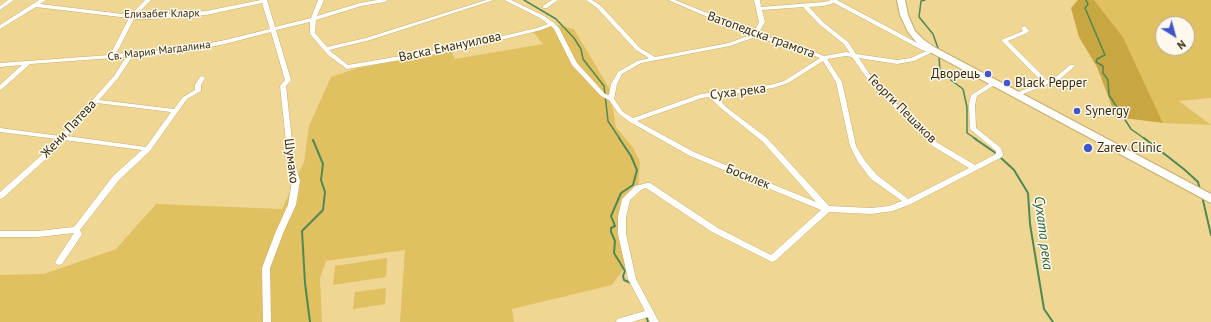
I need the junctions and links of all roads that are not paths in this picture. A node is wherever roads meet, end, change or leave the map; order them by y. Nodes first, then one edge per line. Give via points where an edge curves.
1 (11, 0) edge
2 (43, 0) edge
3 (148, 0) edge
4 (264, 0) edge
5 (321, 0) edge
6 (385, 0) edge
7 (491, 0) edge
8 (507, 0) edge
9 (555, 0) edge
10 (589, 0) edge
11 (671, 0) edge
12 (757, 0) edge
13 (901, 0) edge
14 (834, 1) edge
15 (35, 5) junction
16 (805, 6) junction
17 (0, 8) edge
18 (545, 8) dead end
19 (760, 9) junction
20 (132, 17) junction
21 (313, 19) junction
22 (552, 24) junction
23 (0, 27) edge
24 (1024, 28) dead end
25 (273, 30) junction
26 (755, 35) junction
27 (326, 49) junction
28 (933, 50) junction
29 (130, 55) junction
30 (856, 55) junction
31 (112, 56) junction
32 (653, 58) junction
33 (824, 58) junction
34 (28, 63) junction
35 (0, 65) edge
36 (1072, 66) dead end
37 (202, 78) dead end
38 (994, 83) junction
39 (1046, 83) junction
40 (0, 88) edge
41 (711, 95) junction
42 (1016, 95) junction
43 (611, 99) junction
44 (96, 101) junction
45 (176, 111) junction
46 (632, 122) junction
47 (0, 130) edge
48 (63, 137) junction
49 (148, 148) junction
50 (975, 168) junction
51 (0, 196) edge
52 (1209, 198) edge
53 (908, 202) junction
54 (828, 209) junction
55 (76, 230) junction
56 (0, 234) edge
57 (59, 262) dead end
58 (650, 313) junction
59 (268, 322) edge
60 (620, 322) edge
61 (655, 322) edge

1 - 17 street
2 - 15 street
3 - 20 street
4 - 20 street, Елизабет Кларк via 183,16
4 - 25 street, Шумако
5 - 21 street
6 - 21 street, Св. Мария Магдалина
7 - 27 street via 368,39
8 - 22 street
9 - 18 street
10 - 32 street via 599,7 638,49
11 - 26 street, Ватопедска грамота
12 - 19 street
13 - 28 street via 904,15 912,32
14 - 16 street
14 - 28 street via 924,48
15 - 20 street, Елизабет Кларк
15 - 23 street
16 - 19 street
16 - 30 street, Георги Пешаков
19 - 26 street via 762,22
20 - 31 street
21 - 25 street, Св. Мария Магдалина
21 - 27 street via 314,36
22 - 27 street, Васка Емануилова via 465,47 347,67
22 - 43 street via 574,64 603,95
24 - 39 street via 1025,32 1004,40
25 - 29 street, Св. Мария Магдалина via 181,51
25 - 59 street, Шумако via 288,80 283,86 296,185 292,205 266,268
26 - 32 street via 730,44
26 - 33 street, Ватопедска грамота
28 - 30 street, Суха река via 912,60 897,62
28 - 38 street
29 - 31 street, Св. Мария Магдалина
29 - 44 street, Жени Патева
30 - 33 street, Суха река
30 - 50 street, Георги Пешаков via 873,83 921,132 936,145
31 - 34 street, Св. Мария Магдалина
32 - 43 street via 639,62 620,73 614,84
33 - 41 street, Суха река via 786,82 771,88
33 - 53 street, Ватопедска грамота via 839,82 853,146 862,162 874,178
34 - 35 street, Св. Мария Магдалина
34 - 40 street
36 - 39 street via 1058,78
37 - 45 street via 198,91 185,98
38 - 42 street
38 - 50 street, Босилек via 974,95 972,104 974,129 999,150 998,156
39 - 42 street
41 - 46 street, Суха река via 701,96
41 - 54 street via 765,140
42 - 52 street
43 - 46 street, Босилек via 621,113
44 - 45 street
44 - 48 street, Жени Патева
45 - 49 street
46 - 54 street, Босилек via 692,154
47 - 48 street
48 - 49 street
48 - 51 street, Жени Патева
49 - 55 street via 116,178
50 - 53 street, Босилек
53 - 54 street, Босилек via 890,209 871,211
54 - 58 street via 772,259 715,230 647,185 638,188 626,199 622,234 632,279
55 - 56 street
55 - 57 street via 78,234
58 - 60 street
58 - 61 street

